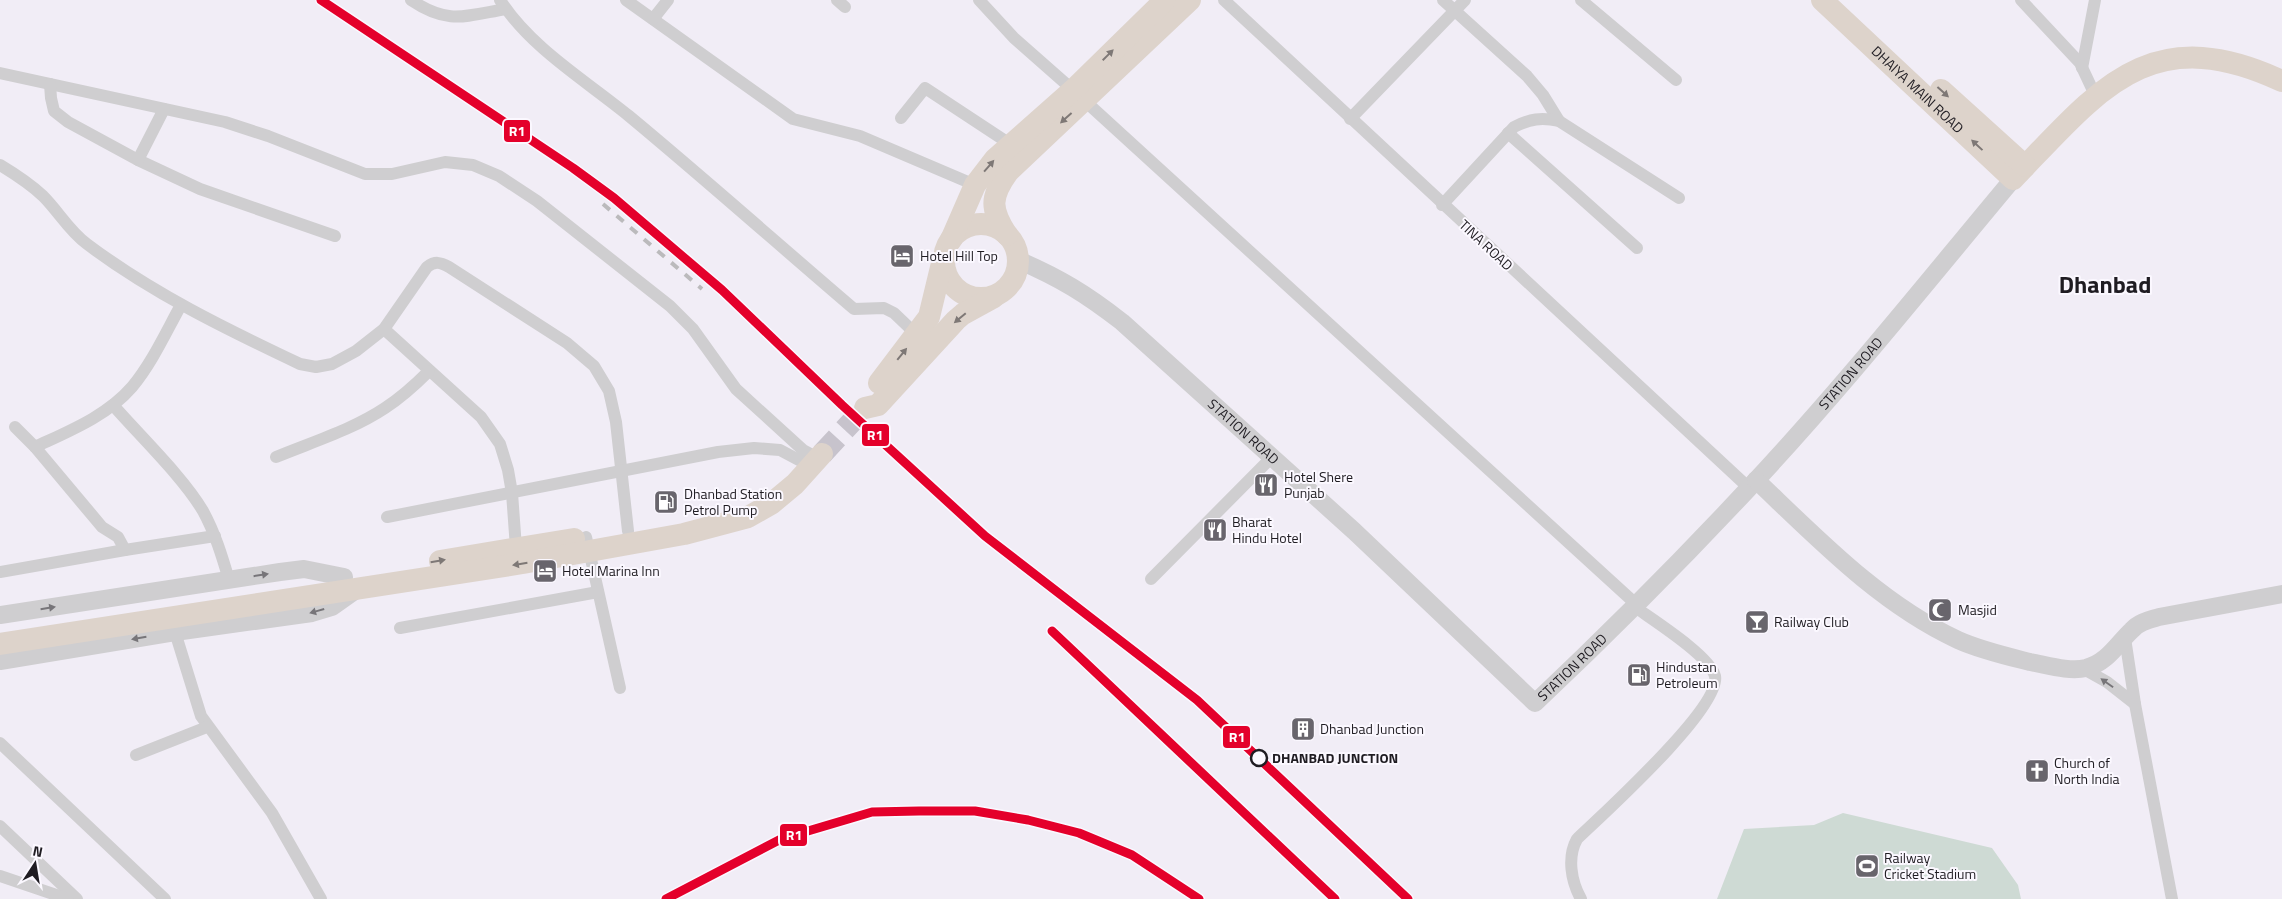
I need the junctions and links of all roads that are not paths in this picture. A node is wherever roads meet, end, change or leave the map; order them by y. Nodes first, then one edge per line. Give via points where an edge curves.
1 (411, 0) edge
2 (626, 0) edge
3 (668, 0) edge
4 (978, 0) edge
5 (1165, 0) edge
6 (1190, 0) edge
7 (1224, 0) edge
8 (1443, 0) edge
9 (1465, 0) edge
10 (1582, 0) edge
11 (1822, 0) edge
12 (1843, 0) edge
13 (2021, 0) edge
14 (2095, 0) edge
15 (503, 4) edge
16 (1454, 10) junction
17 (653, 19) junction
18 (2082, 68) junction
19 (0, 73) edge
20 (1676, 80) dead end
21 (2282, 81) edge
22 (50, 84) junction
23 (1079, 95) junction
24 (2095, 95) junction
25 (164, 108) junction
26 (901, 118) dead end
27 (1350, 119) junction
28 (1559, 120) junction
29 (1508, 133) junction
30 (1010, 144) junction
31 (138, 160) junction
32 (0, 165) edge
33 (2019, 173) junction
34 (975, 185) junction
35 (1679, 198) dead end
36 (1442, 205) junction
37 (1006, 235) junction
38 (335, 236) dead end
39 (947, 248) junction
40 (1637, 248) dead end
41 (1018, 260) junction
42 (1001, 292) junction
43 (180, 305) junction
44 (384, 329) junction
45 (918, 335) junction
46 (429, 371) junction
47 (113, 405) junction
48 (15, 427) dead end
49 (35, 447) junction
50 (1273, 456) junction
51 (276, 457) dead end
52 (817, 460) junction
53 (622, 469) junction
54 (1753, 484) junction
55 (512, 493) junction
56 (771, 504) junction
57 (387, 517) dead end
58 (628, 531) junction
59 (215, 536) junction
60 (587, 544) junction
61 (516, 548) junction
62 (125, 550) junction
63 (0, 572) edge
64 (1151, 579) dead end
65 (230, 580) junction
66 (362, 581) junction
67 (287, 591) junction
68 (598, 592) junction
69 (2282, 594) edge
70 (1636, 606) junction
71 (0, 616) edge
72 (400, 628) dead end
73 (0, 631) edge
74 (176, 632) junction
75 (2125, 638) junction
76 (0, 644) edge
77 (0, 662) edge
78 (2082, 668) junction
79 (620, 688) dead end
80 (2135, 704) junction
81 (207, 727) junction
82 (0, 743) edge
83 (136, 755) dead end
84 (0, 826) edge
85 (0, 876) edge
86 (68, 899) edge
87 (77, 899) edge
88 (165, 899) edge
89 (321, 899) edge
90 (1581, 899) edge
91 (2172, 899) edge

1 - 15 street via 441,16 456,18
2 - 17 street
3 - 17 street
4 - 23 street via 1014,38
23 -> 5 highway
6 - 23 highway
7 - 27 street, TINA ROAD
8 - 16 street
9 - 16 street
10 - 20 street
33 -> 11 highway, DHAIYA MAIN ROAD
12 -> 33 highway, DHAIYA MAIN ROAD
13 - 18 street
14 - 18 street
15 - 45 street via 520,27 854,309 884,308
16 - 27 street
16 - 28 street via 1527,76 1544,95
17 - 34 street via 793,119 860,136
18 - 24 street
19 - 22 street
21 - 24 highway via 2252,67 2223,59 2196,57 2171,59 2147,66 2125,75
22 - 25 street
22 - 31 street via 54,111
23 - 30 highway
23 -> 37 highway via 1002,181 994,199 994,208
23 - 70 street
24 - 33 highway
25 - 31 street
25 - 52 street via 268,136 365,174 392,174 445,162 473,165 499,176 537,201 670,306 693,328 736,389
26 - 30 street via 925,88
27 - 36 street, TINA ROAD
28 - 29 street via 1543,117 1529,120
28 - 35 street
29 - 36 street
29 - 40 street
34 -> 30 highway
31 - 38 street via 200,189
32 - 43 street via 44,197 86,243
33 - 54 street, STATION ROAD via 1859,364
34 - 39 highway
36 - 54 street, TINA ROAD
37 - 39 highway via 982,225 964,228
37 - 41 highway
39 - 42 highway via 944,265 950,283 965,295 984,298
39 - 45 highway via 939,268 929,317
41 - 42 highway via 1014,278
41 - 50 street, STATION ROAD via 1087,294
42 -> 45 highway via 964,314 878,405 863,410 869,395
43 - 44 street via 300,364 316,367 332,364
43 - 47 street via 132,387
44 - 46 street
44 - 53 street via 427,267 433,263 449,267 567,343 594,366 609,391
46 - 51 street via 407,393 384,409
46 - 55 street via 481,417 500,444
47 - 49 street via 87,422
47 - 59 street via 202,509
48 - 49 street
49 - 62 street via 98,523 118,537
50 - 64 street
50 - 70 street, STATION ROAD via 1535,703
52 - 53 street via 780,450 754,448
52 - 56 highway
53 - 55 street
53 - 58 street
54 - 70 street, STATION ROAD
54 - 78 street via 1862,577 1937,629 1974,646 2021,660 2062,668
55 - 57 street
55 - 61 street
56 - 58 highway via 749,504
56 - 60 highway via 748,517 684,534
58 - 60 highway
59 - 62 street
59 - 65 street
60 - 61 highway
60 -> 66 highway
60 - 68 street
66 -> 61 highway
62 - 63 street
65 -> 66 street via 304,569
71 -> 65 street
66 - 67 highway
66 -> 74 street via 332,607 312,613
67 - 73 highway
67 - 76 highway
68 - 72 street
68 - 79 street
69 - 75 street via 2159,617 2144,622
70 - 90 street via 1695,651 1716,678 1710,699 1682,733 1577,839 1572,851 1572,868
74 -> 77 street
74 - 81 street
75 - 78 street via 2101,661
75 - 80 street
80 -> 78 street
80 - 91 street
81 - 83 street
81 - 89 street via 272,813
82 - 88 street
84 - 87 street
85 - 86 street

